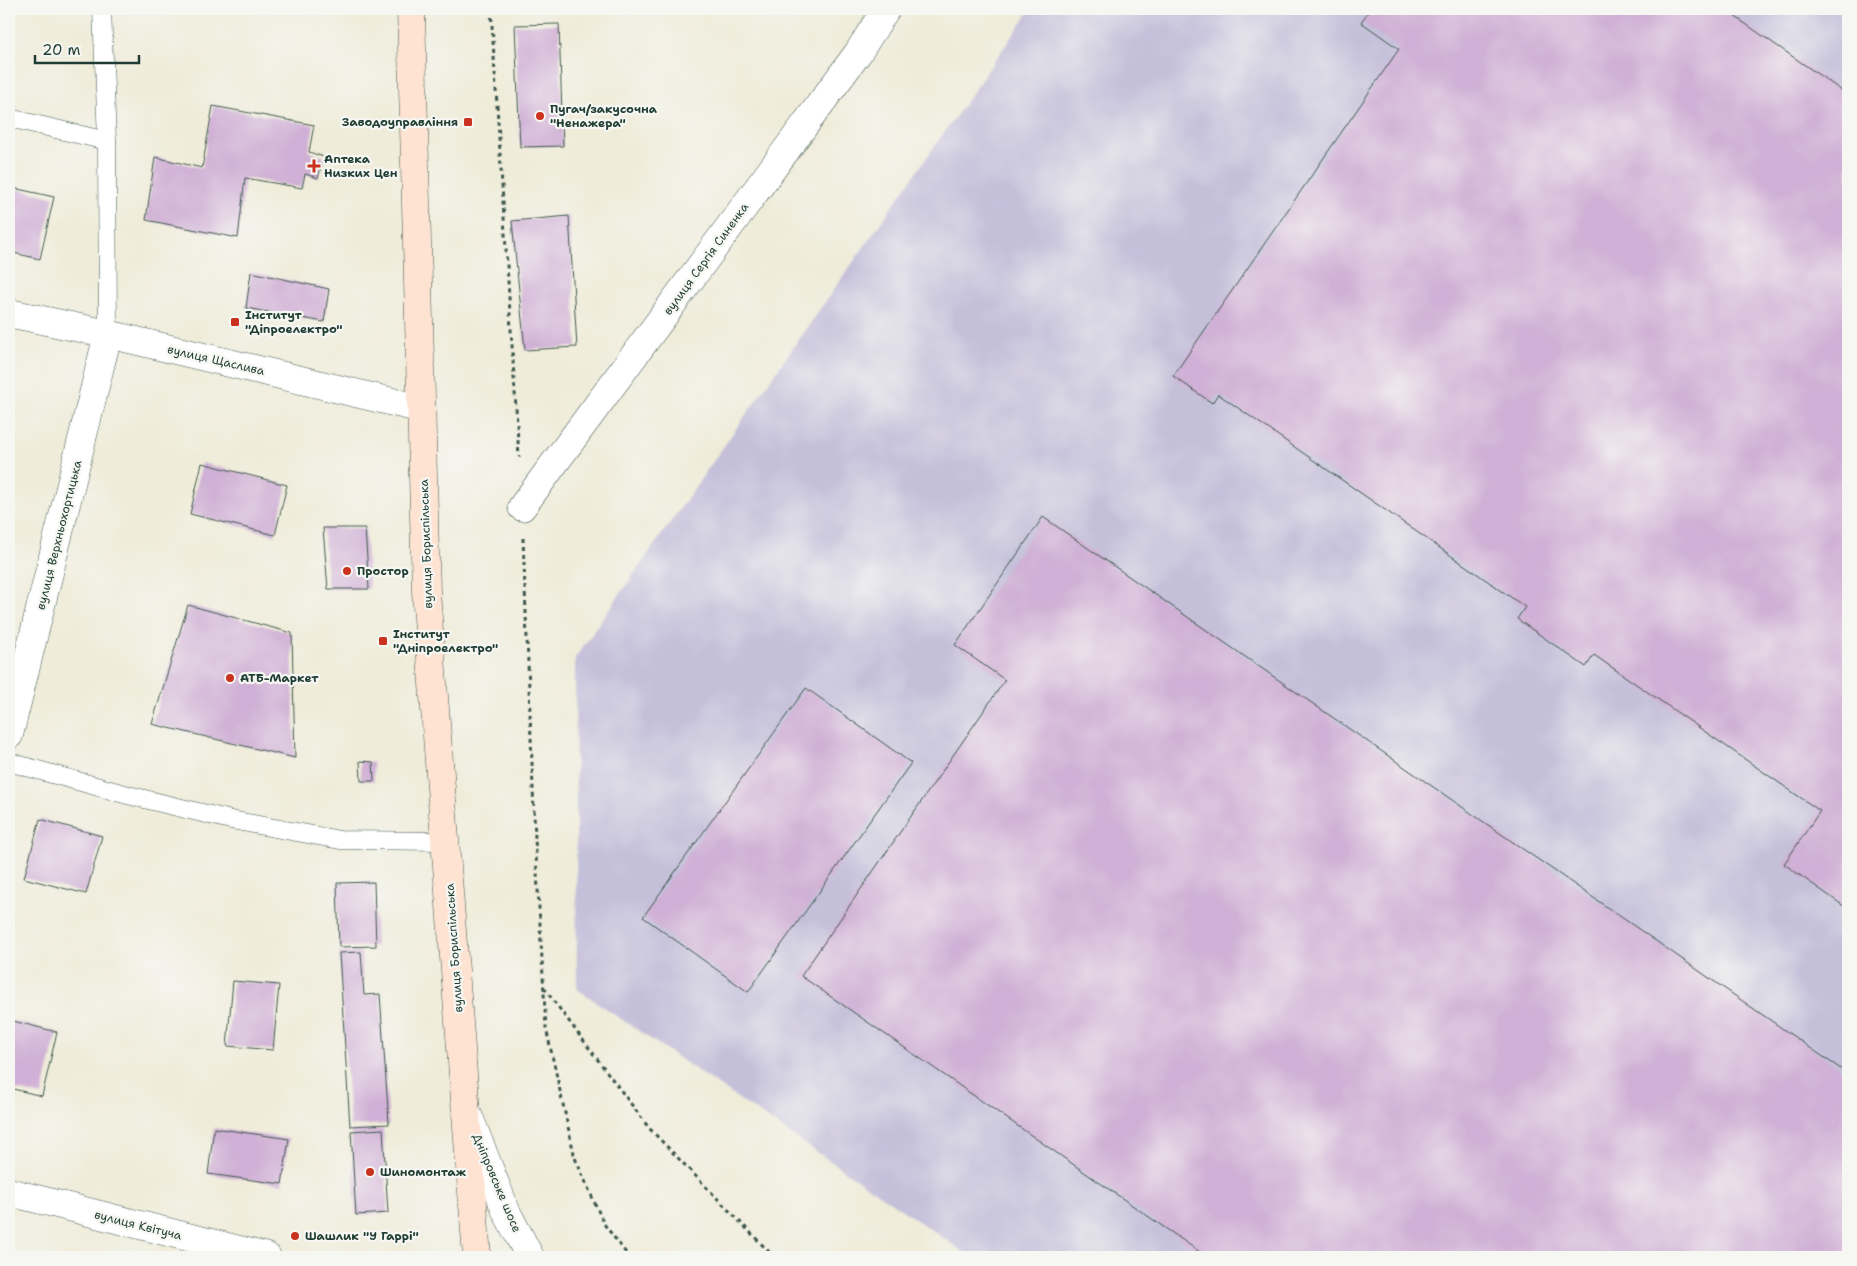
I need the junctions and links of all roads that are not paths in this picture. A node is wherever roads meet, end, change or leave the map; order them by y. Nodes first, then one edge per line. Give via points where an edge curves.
1 (102, 9) edge
2 (411, 9) edge
3 (886, 9) edge
4 (9, 118) edge
5 (107, 141) junction
6 (9, 313) edge
7 (108, 334) junction
8 (422, 409) junction
9 (522, 507) road end
10 (9, 735) edge
11 (9, 762) edge
12 (446, 841) junction
13 (466, 1108) junction
14 (9, 1192) edge
15 (267, 1257) edge
16 (477, 1257) edge
17 (530, 1257) edge

1 - 5 lane
2 - 8 main road, вулиця Бориспільська
3 - 9 street, вулиця Сергія Синенка via 858,53
4 - 5 lane
5 - 7 lane
6 - 7 street, вулиця Щаслива
7 - 8 street, вулиця Щаслива
7 - 10 street, вулиця Верхньохортицька
8 - 12 main road, вулиця Бориспільська via 426,592
11 - 12 lane via 231,820 340,840
12 - 13 main road, вулиця Бориспільська
13 - 16 main road, вулиця Бориспільська
13 - 17 street, Дніпровське шосе via 506,1211
14 - 15 street, вулиця Квітуча

